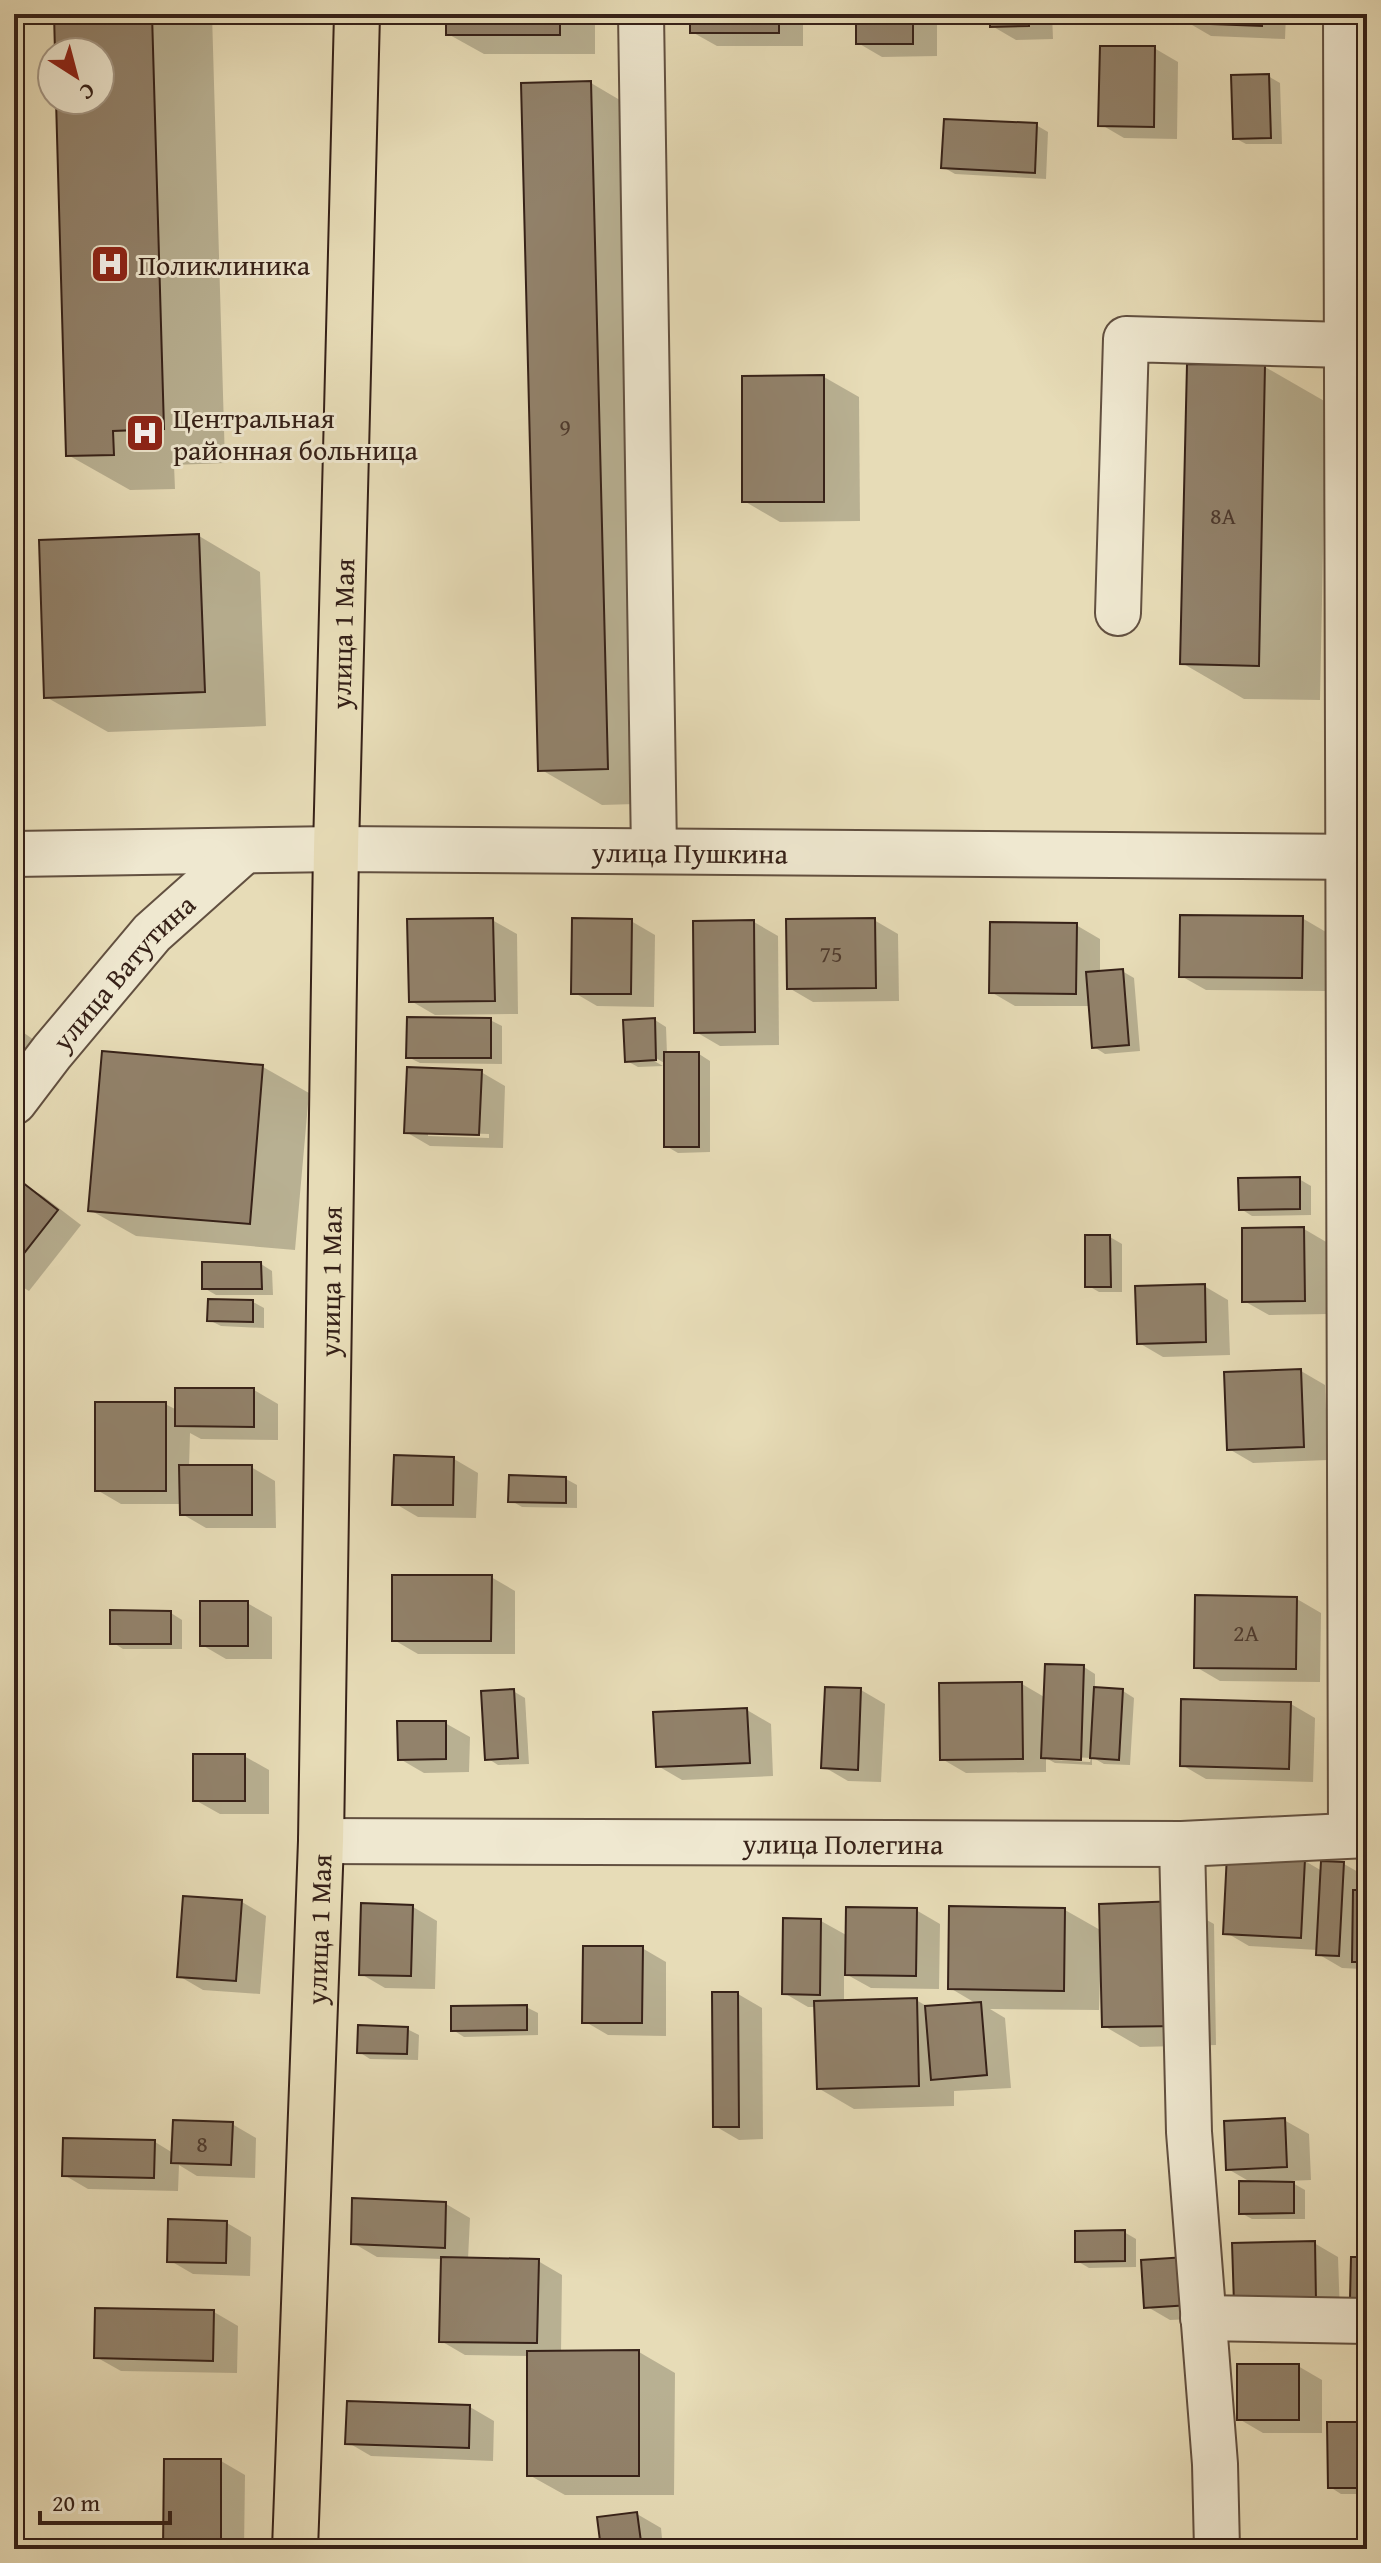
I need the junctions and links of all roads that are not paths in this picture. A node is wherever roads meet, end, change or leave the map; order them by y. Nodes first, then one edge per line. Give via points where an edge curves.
1 (357, 14) edge
2 (641, 14) edge
3 (1346, 14) edge
4 (1347, 345) junction
5 (1118, 613) dead end
6 (336, 849) junction
7 (244, 851) junction
8 (654, 851) junction
9 (14, 854) edge
10 (1358, 857) edge
11 (14, 1102) edge
12 (1359, 1835) edge
13 (321, 1841) junction
14 (1182, 1844) junction
15 (1203, 2318) junction
16 (1367, 2321) edge
17 (295, 2549) edge
18 (1217, 2549) edge

1 - 6 main road, улица 1 Мая
2 - 8 street
3 - 4 street
4 - 5 street via 1126,339
4 - 10 street
6 - 7 street, улица Пушкина
6 - 8 street, улица Пушкина
6 - 13 main road, улица 1 Мая
7 - 9 street, улица Пушкина
7 - 11 street, улица Ватутина via 152,933
8 - 10 street, улица Пушкина
10 - 12 street
12 - 14 street, улица Полегина
13 - 14 street, улица Полегина
13 - 17 main road, улица 1 Мая
14 - 15 street via 1189,2132
15 - 16 street
15 - 18 street

